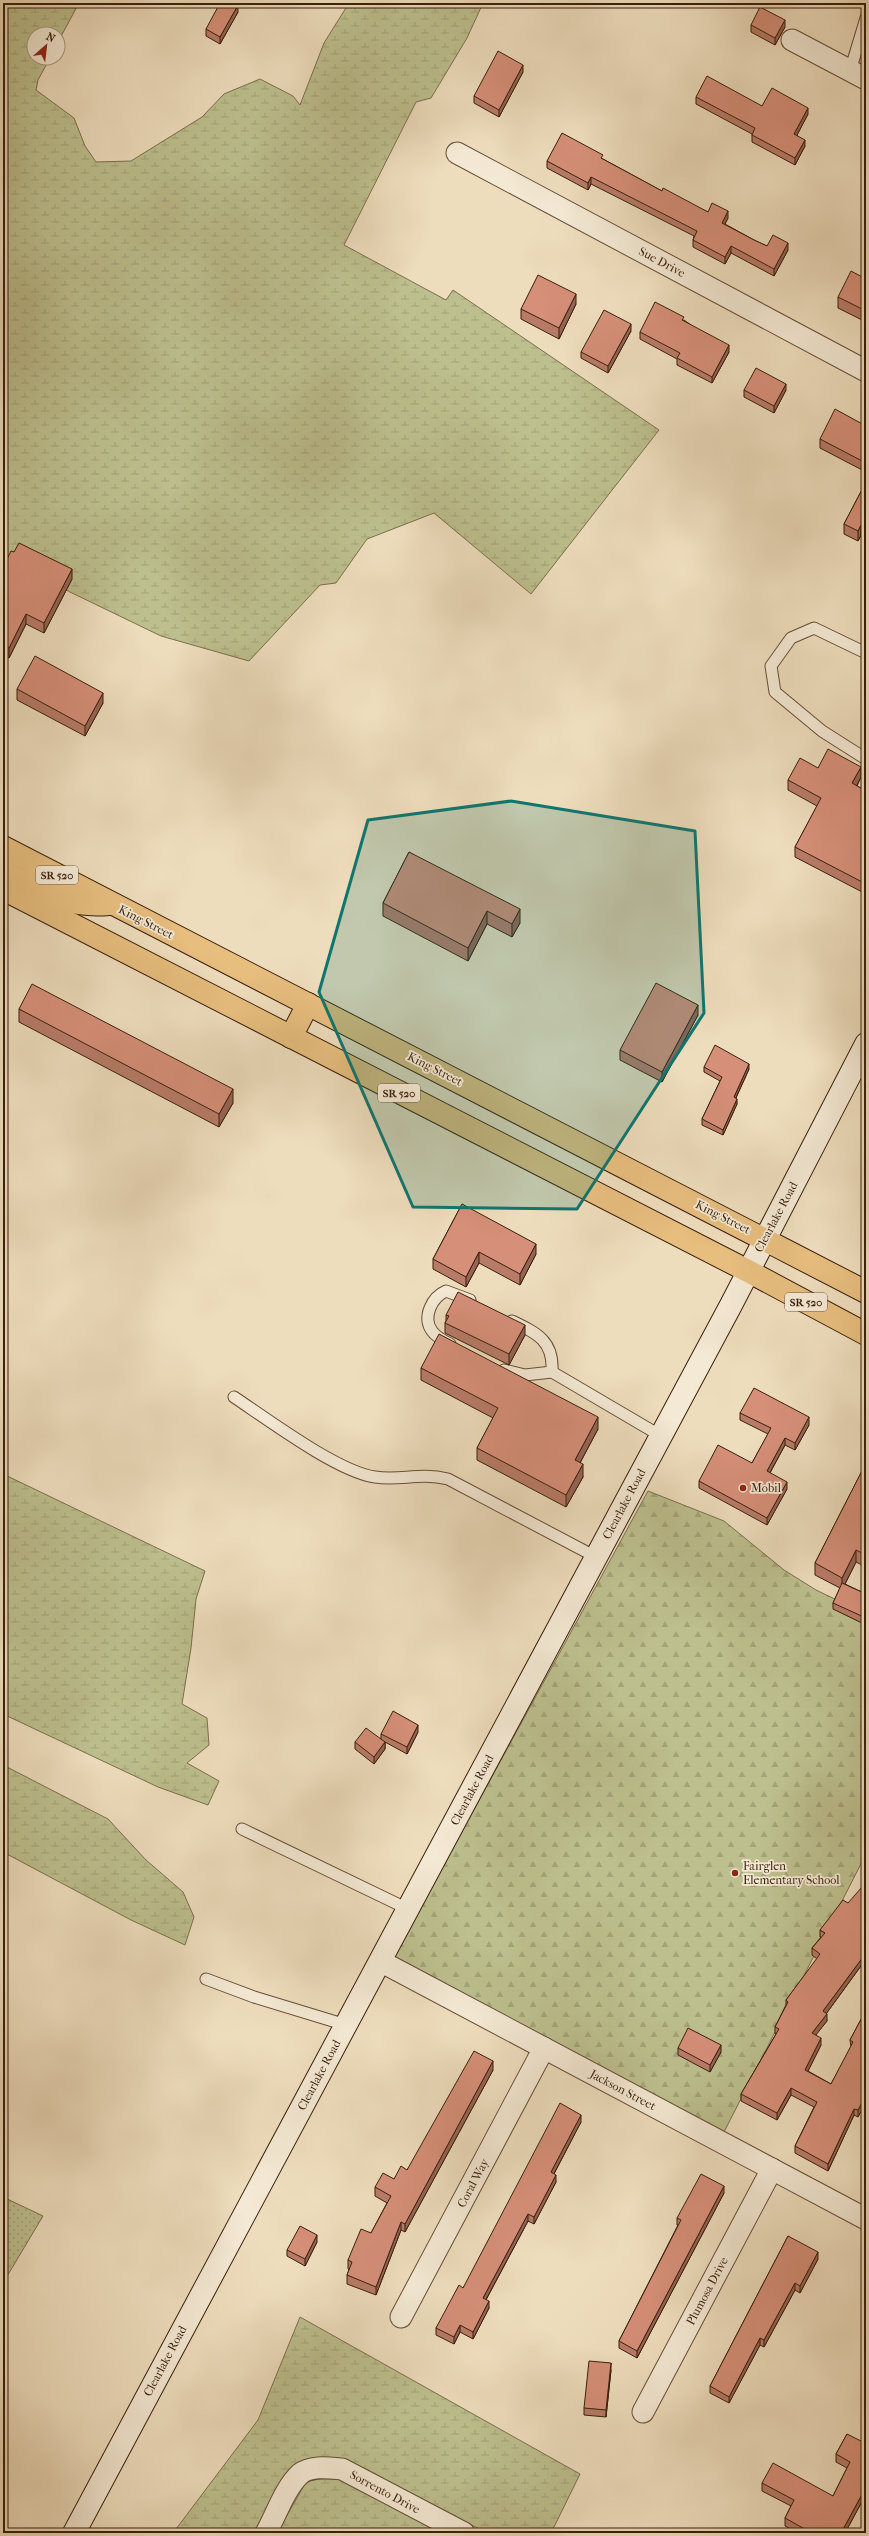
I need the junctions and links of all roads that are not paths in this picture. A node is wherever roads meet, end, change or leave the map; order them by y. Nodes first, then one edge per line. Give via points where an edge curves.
1 (866, 18) edge
2 (792, 40) dead end
3 (858, 75) edge
4 (457, 153) dead end
5 (866, 371) edge
6 (866, 653) edge
7 (866, 759) edge
8 (3, 846) edge
9 (3, 871) edge
10 (3, 889) edge
11 (112, 904) junction
12 (308, 1004) junction
13 (291, 1037) junction
14 (866, 1044) edge
15 (764, 1239) junction
16 (748, 1271) junction
17 (866, 1292) edge
18 (483, 1307) edge
19 (505, 1317) edge
20 (866, 1334) edge
21 (462, 1350) edge
22 (490, 1364) edge
23 (552, 1372) junction
24 (234, 1397) dead end
25 (661, 1436) junction
26 (596, 1557) junction
27 (242, 1829) dead end
28 (408, 1909) junction
29 (380, 1961) junction
30 (206, 1979) dead end
31 (346, 2025) junction
32 (544, 2048) junction
33 (772, 2169) junction
34 (866, 2219) edge
35 (401, 2317) dead end
36 (643, 2412) dead end
37 (74, 2533) edge
38 (266, 2533) edge
39 (464, 2533) edge

1 - 3 lane
2 - 3 street
4 - 5 street, Sue Drive
6 - 7 lane via 814,628 791,638 771,666 774,692 822,731
8 - 11 main road, King Street / SR 520
9 - 11 main road via 56,898 86,906
10 - 13 main road, SR 520
11 - 12 main road, King Street / SR 520
12 - 13 main road
12 - 15 main road, King Street / SR 520
13 - 16 main road, SR 520
14 - 15 street, Clearlake Road
15 - 16 street, Clearlake Road
15 - 17 main road, King Street / SR 520
16 - 20 main road, SR 520
16 - 25 street, Clearlake Road
18 - 21 lane via 446,1291 436,1298 428,1316 432,1331
19 - 23 lane via 541,1338 548,1345 553,1359
22 - 23 lane via 518,1375
23 - 25 lane
24 - 26 lane via 329,1458 355,1471 374,1478 431,1475 448,1479
25 - 26 street, Clearlake Road
26 - 28 street, Clearlake Road
27 - 28 lane
28 - 29 street, Clearlake Road
29 - 31 street, Clearlake Road
29 - 32 street, Jackson Street
30 - 31 lane via 254,1997
31 - 37 street, Clearlake Road
32 - 33 street, Jackson Street
32 - 35 street, Coral Way
33 - 34 street, Jackson Street
33 - 36 street, Plumosa Drive
38 - 39 street, Sorrento Drive via 287,2492 301,2473 321,2467 342,2469

